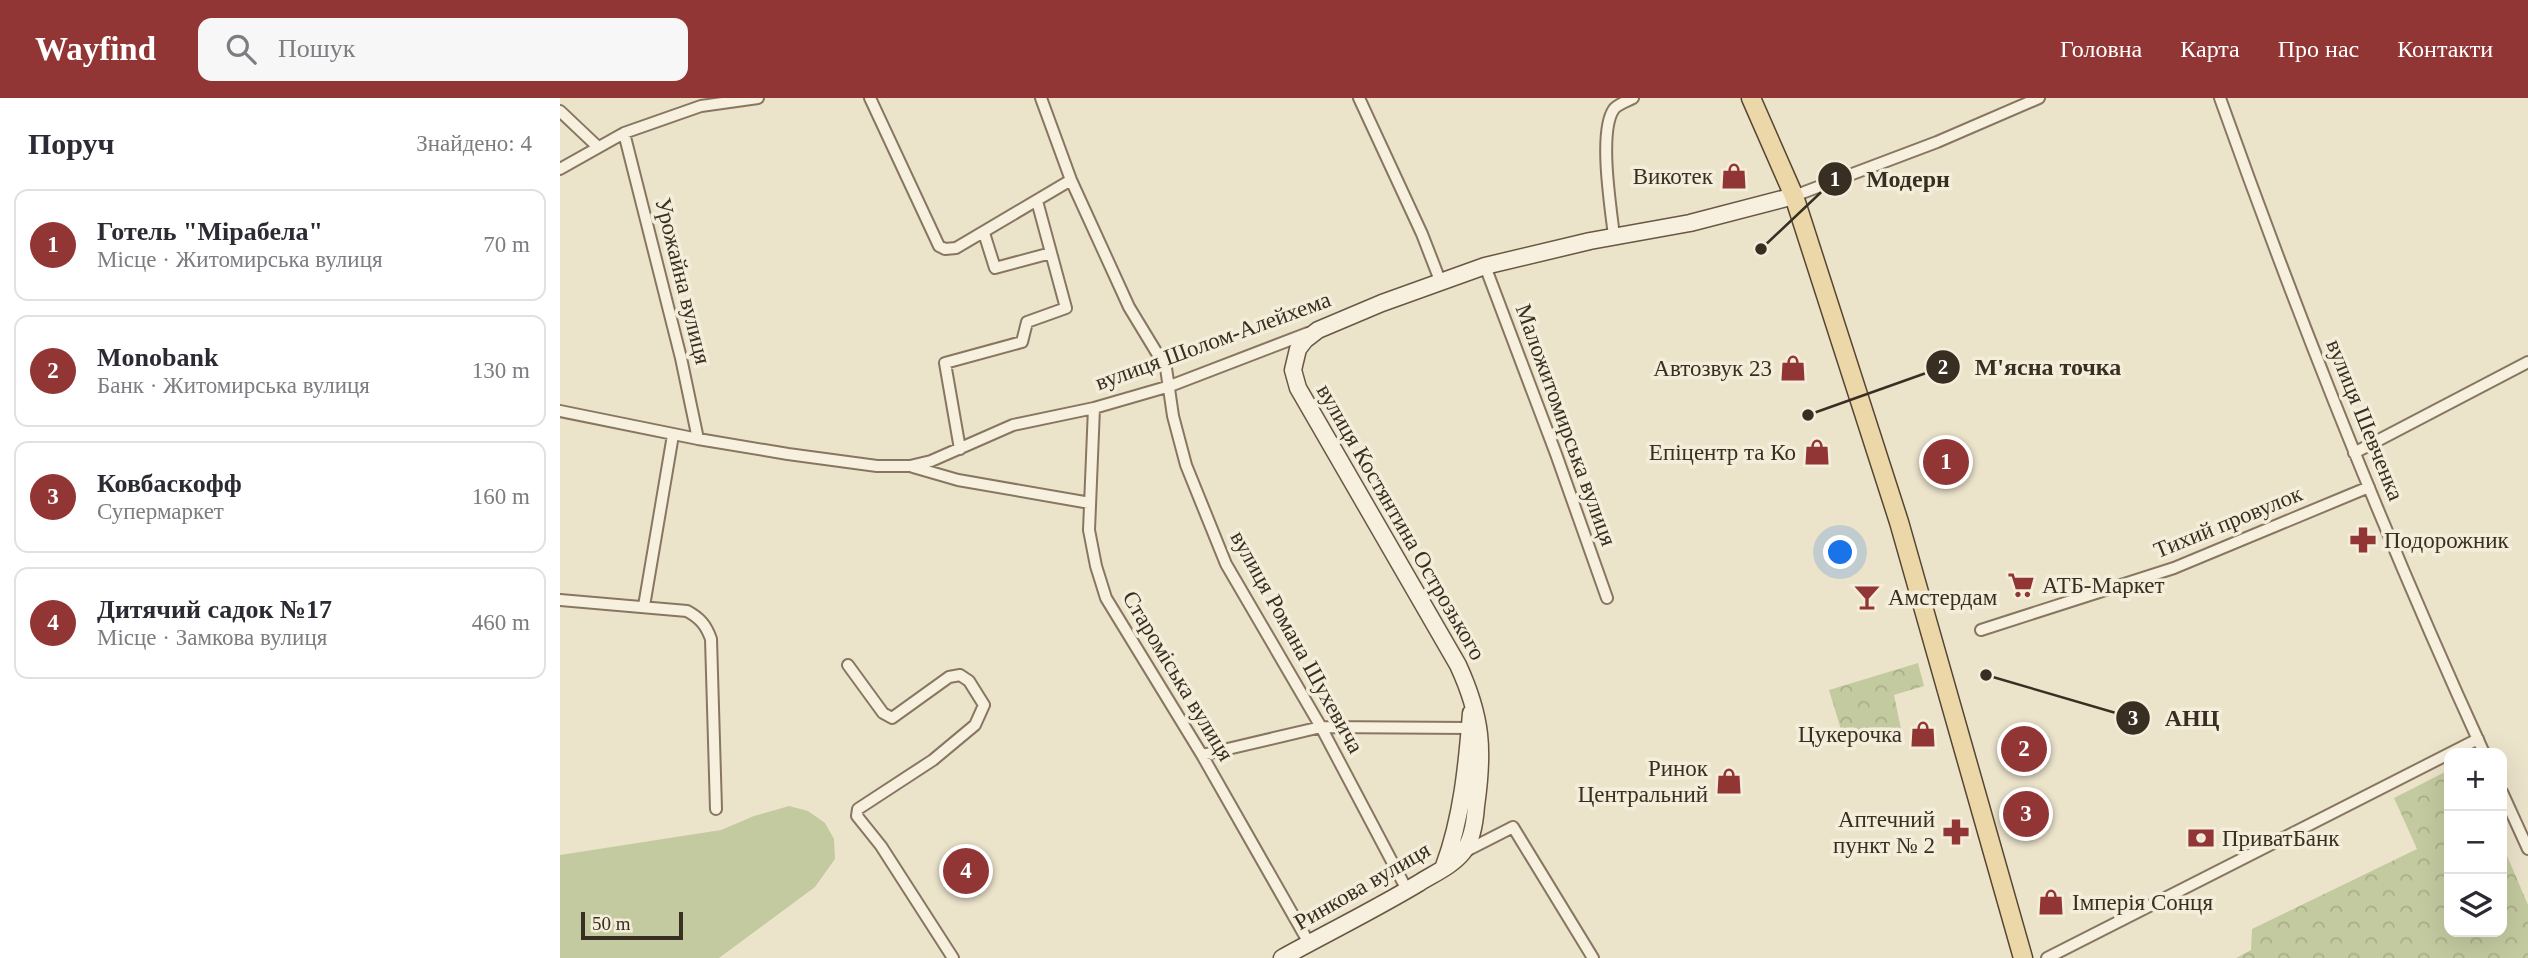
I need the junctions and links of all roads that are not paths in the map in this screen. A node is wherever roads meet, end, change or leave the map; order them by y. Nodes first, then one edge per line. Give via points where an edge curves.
1 (758, 98) edge
2 (870, 98) edge
3 (1041, 98) edge
4 (1359, 98) edge
5 (1633, 98) edge
6 (1751, 98) edge
7 (2039, 98) edge
8 (2220, 98) edge
9 (560, 111) edge
10 (624, 133) junction
11 (598, 147) junction
12 (560, 169) edge
13 (1071, 180) junction
14 (1794, 196) junction
15 (1037, 201) junction
16 (984, 233) junction
17 (1614, 236) junction
18 (1051, 253) junction
19 (1485, 266) junction
20 (1441, 283) junction
21 (1318, 330) junction
22 (2528, 362) edge
23 (1170, 386) junction
24 (1094, 408) junction
25 (560, 411) edge
26 (673, 435) junction
27 (698, 439) junction
28 (960, 449) junction
29 (2354, 453) junction
30 (910, 466) junction
31 (2369, 487) junction
32 (1090, 503) junction
33 (1607, 598) dead end
34 (560, 600) edge
35 (644, 606) junction
36 (1981, 630) dead end
37 (848, 665) dead end
38 (1472, 703) junction
39 (1321, 727) junction
40 (1470, 728) junction
41 (2478, 739) junction
42 (2482, 748) edge
43 (1202, 755) junction
44 (2507, 803) edge
45 (716, 809) dead end
46 (2528, 849) edge
47 (1464, 852) junction
48 (1443, 868) junction
49 (1407, 890) junction
50 (1309, 943) junction
51 (953, 958) edge
52 (1282, 958) edge
53 (1592, 958) edge
54 (2023, 958) edge
55 (2047, 958) edge

1 - 10 street via 701,106
2 - 16 street via 939,246 956,248
3 - 13 street, вулиця Романа Шухевича
4 - 20 street
5 - 17 street via 1615,108 1607,127
6 - 14 main road
7 - 14 street
8 - 29 street, вулиця Шевченка
9 - 11 street
10 - 11 street
10 - 27 street, Урожайна вулиця
11 - 12 street
13 - 15 street
13 - 23 street, вулиця Романа Шухевича via 1129,307 1166,368
14 - 17 main road, вулиця Шолом-Алейхема via 1690,223
14 - 54 main road via 1899,522
15 - 16 street
15 - 18 street
16 - 18 street via 995,268
17 - 19 main road, вулиця Шолом-Алейхема
18 - 28 street via 1066,308 1027,322 1021,342 944,363
19 - 20 main road, вулиця Шолом-Алейхема
19 - 33 street, Маложитомирська вулиця
20 - 21 main road, вулиця Шолом-Алейхема
21 - 23 street, вулиця Шолом-Алейхема
21 - 38 main road, вулиця Костянтина Острозького via 1298,349 1293,370 1298,388 1458,665
22 - 29 street
23 - 24 street, вулиця Шолом-Алейхема
23 - 39 street, вулиця Романа Шухевича via 1186,466 1226,565
24 - 28 street, вулиця Шолом-Алейхема via 1013,425
24 - 32 street, Староміська вулиця
25 - 26 street, вулиця Шолом-Алейхема
26 - 27 street, вулиця Шолом-Алейхема
26 - 35 street
27 - 30 street, вулиця Шолом-Алейхема via 877,466
28 - 30 street, вулиця Шолом-Алейхема
29 - 31 street, вулиця Шевченка
30 - 32 street via 958,480
31 - 36 street, Тихий провулок via 2174,568
31 - 41 street, вулиця Шевченка
32 - 43 street, Староміська вулиця via 1089,530 1107,598
34 - 35 street
35 - 45 street via 687,611 707,627
37 - 51 street via 883,713 892,718 949,677 960,675 984,705 975,724 933,760 858,809 857,816
38 - 40 main road
38 - 47 main road, вулиця Костянтина Острозького via 1480,729 1480,775
39 - 40 street
39 - 43 street
39 - 49 street, вулиця Романа Шухевича
40 - 48 main road via 1459,811
41 - 42 street, вулиця Шевченка
41 - 55 street
43 - 50 street, Староміська вулиця
44 - 46 street
47 - 48 main road, Ринкова вулиця
47 - 53 street via 1513,827
48 - 49 main road, Ринкова вулиця
49 - 50 main road, Ринкова вулиця
50 - 52 main road, Ринкова вулиця

